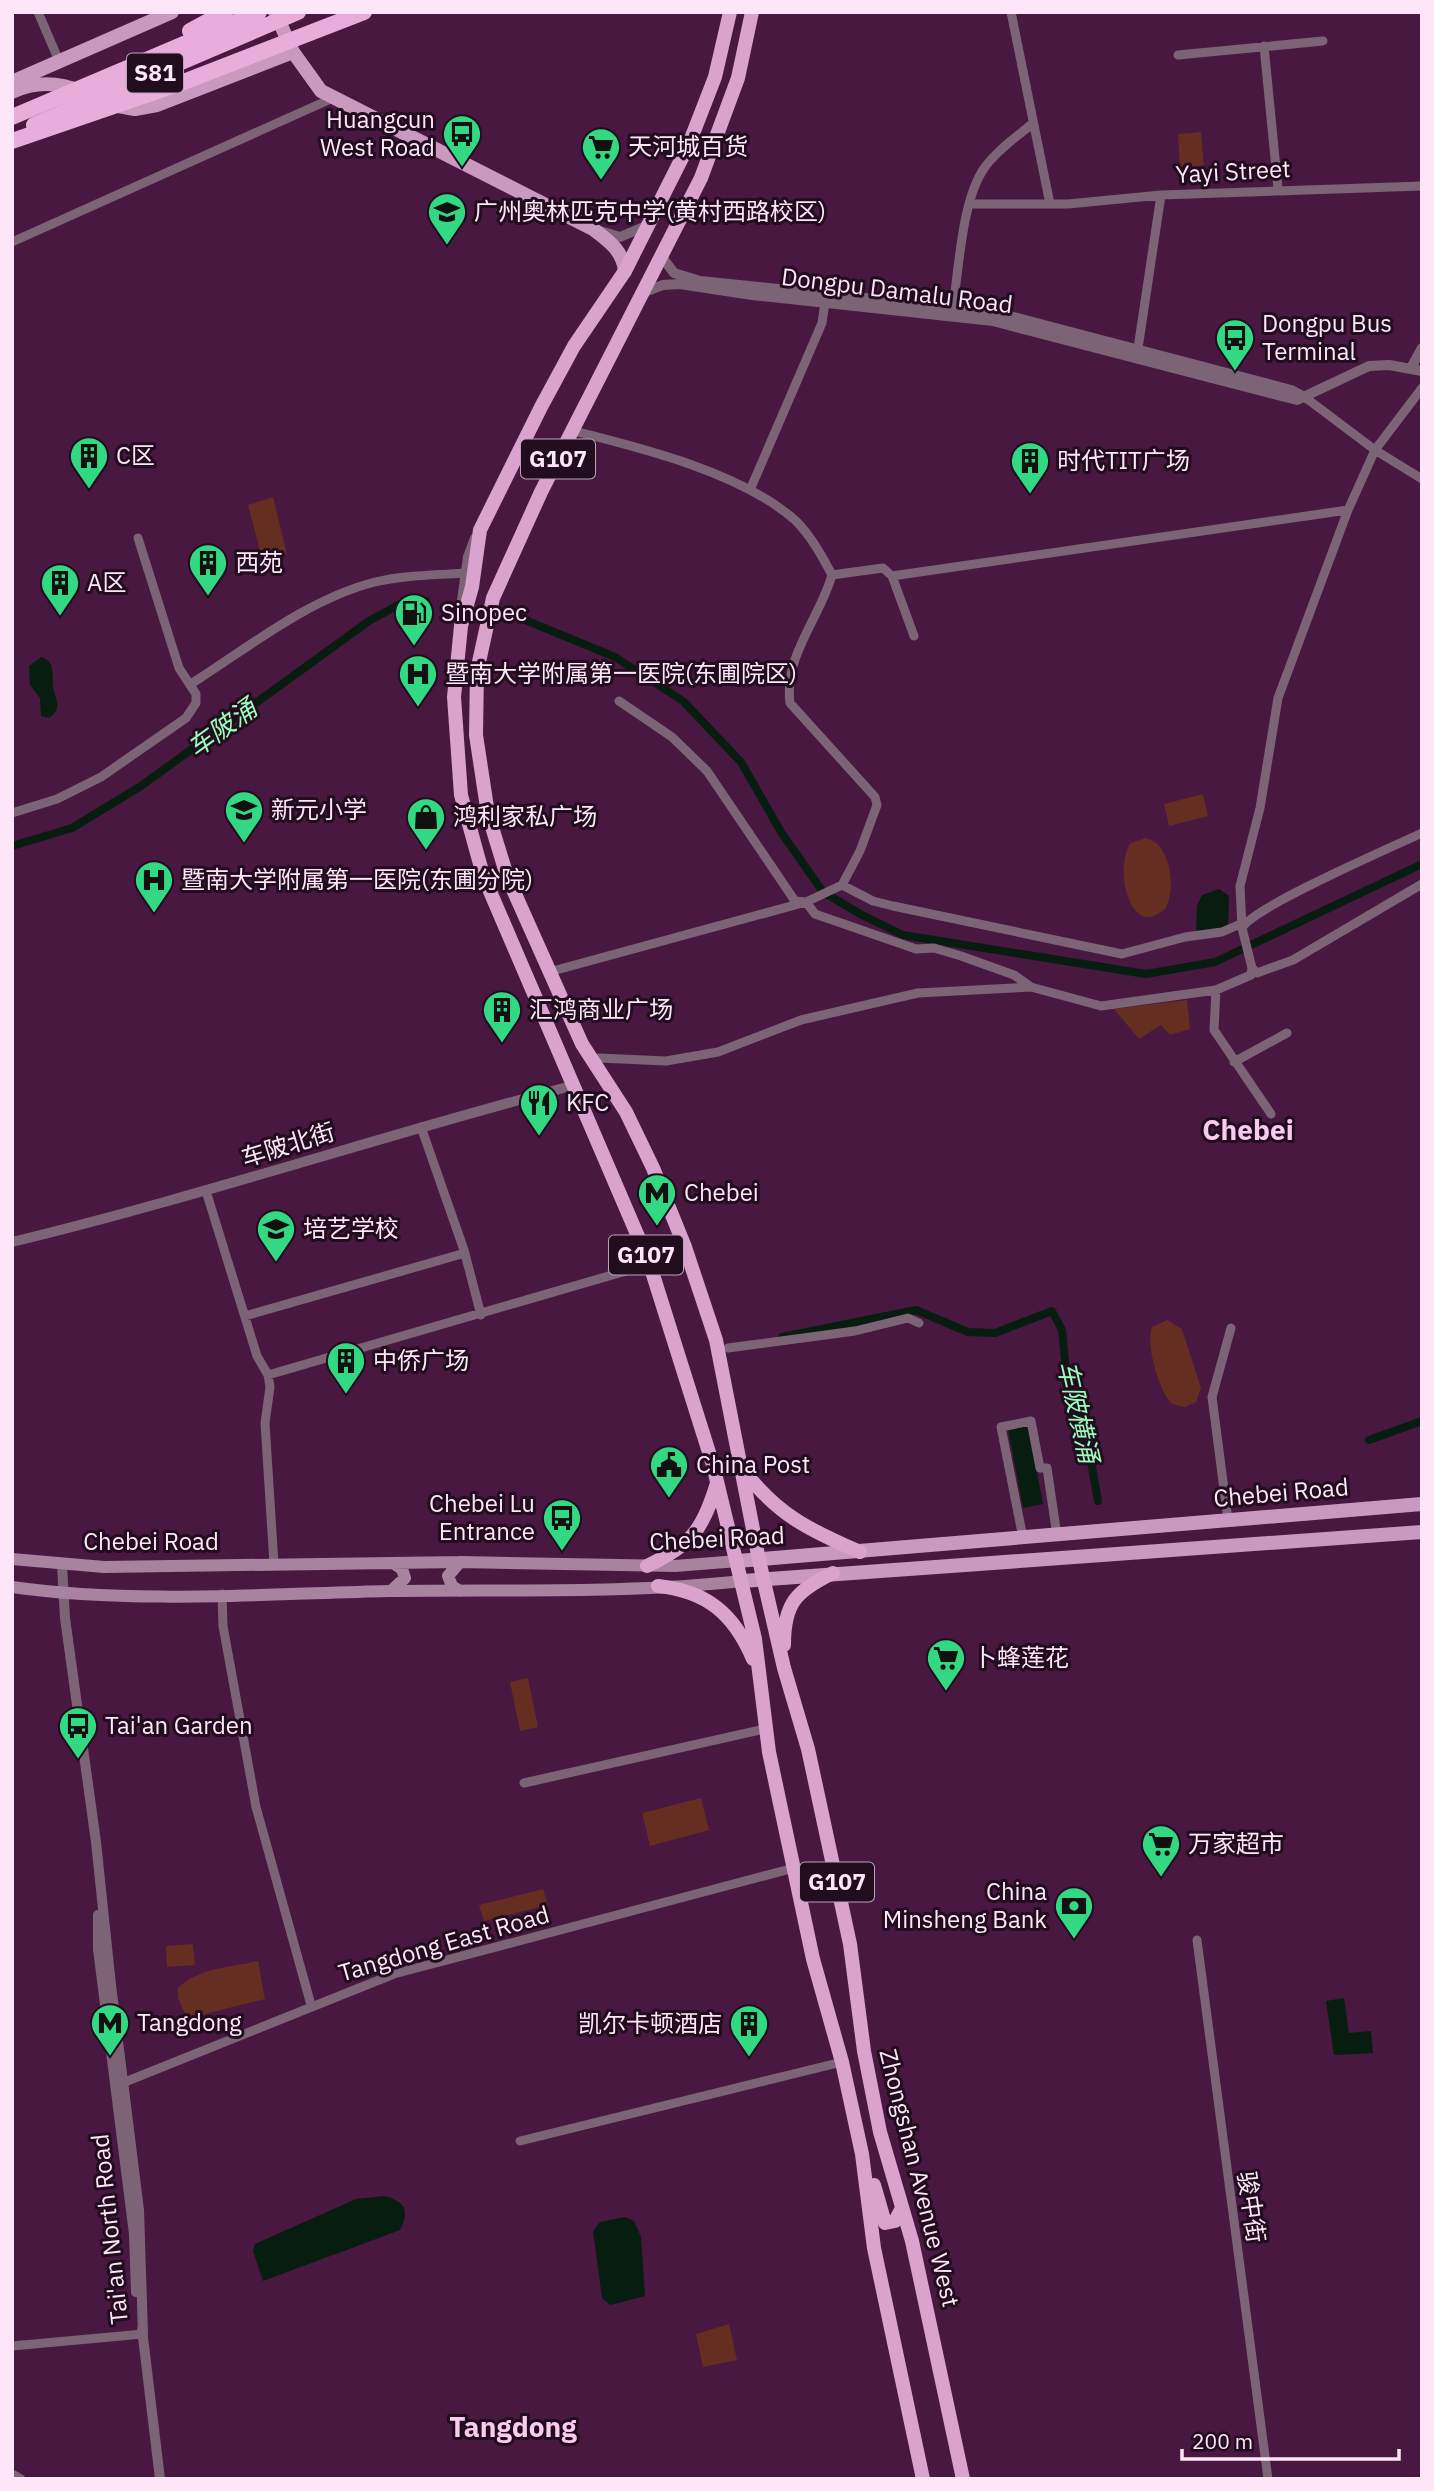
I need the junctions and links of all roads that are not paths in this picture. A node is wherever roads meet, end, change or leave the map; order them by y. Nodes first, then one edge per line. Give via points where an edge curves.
1 (38, 12) edge
2 (172, 12) edge
3 (225, 12) edge
4 (259, 12) edge
5 (275, 12) edge
6 (298, 12) edge
7 (363, 12) edge
8 (730, 12) edge
9 (752, 12) edge
10 (1011, 12) edge
11 (120, 35) junction
12 (1323, 41) dead end
13 (1264, 46) junction
14 (293, 52) junction
15 (1178, 55) dead end
16 (59, 61) junction
17 (98, 81) junction
18 (12, 82) edge
19 (63, 85) junction
20 (12, 92) edge
21 (333, 98) junction
22 (12, 117) edge
23 (1033, 123) junction
24 (12, 134) edge
25 (12, 141) edge
26 (689, 144) junction
27 (708, 161) junction
28 (1422, 186) edge
29 (665, 190) junction
30 (1278, 190) junction
31 (1161, 195) junction
32 (970, 204) junction
33 (1050, 204) junction
34 (686, 210) junction
35 (649, 224) junction
36 (593, 229) junction
37 (12, 242) edge
38 (662, 257) junction
39 (625, 271) junction
40 (644, 292) junction
41 (781, 294) junction
42 (825, 302) junction
43 (953, 311) junction
44 (1422, 348) edge
45 (1137, 356) junction
46 (1416, 369) edge
47 (1422, 388) edge
48 (1306, 398) junction
49 (574, 431) junction
50 (1375, 450) junction
51 (1422, 479) edge
52 (750, 490) junction
53 (1348, 510) junction
54 (480, 530) junction
55 (138, 538) dead end
56 (467, 573) junction
57 (832, 575) junction
58 (892, 576) junction
59 (461, 626) junction
60 (914, 636) dead end
61 (191, 684) junction
62 (619, 701) dead end
63 (12, 813) edge
64 (1422, 833) edge
65 (1422, 884) edge
66 (842, 885) junction
67 (806, 902) junction
68 (1242, 928) junction
69 (1252, 968) junction
70 (549, 972) junction
71 (1031, 987) junction
72 (1216, 990) junction
73 (1287, 1033) dead end
74 (592, 1062) junction
75 (1234, 1062) junction
76 (575, 1085) junction
77 (1271, 1114) dead end
78 (421, 1127) junction
79 (206, 1191) junction
80 (12, 1242) edge
81 (465, 1252) junction
82 (650, 1264) junction
83 (481, 1315) junction
84 (245, 1316) junction
85 (919, 1323) dead end
86 (1231, 1328) dead end
87 (728, 1348) dead end
88 (268, 1375) junction
89 (741, 1467) junction
90 (717, 1482) junction
91 (1422, 1504) edge
92 (1228, 1520) junction
93 (727, 1522) junction
94 (752, 1523) junction
95 (1156, 1527) junction
96 (1056, 1530) dead end
97 (1107, 1531) junction
98 (1422, 1532) edge
99 (1022, 1533) dead end
100 (1156, 1551) junction
101 (860, 1552) junction
102 (1108, 1555) junction
103 (12, 1559) edge
104 (759, 1560) junction
105 (738, 1561) junction
106 (460, 1562) junction
107 (393, 1563) junction
108 (62, 1564) junction
109 (274, 1564) junction
110 (646, 1566) junction
111 (832, 1573) junction
112 (764, 1578) junction
113 (742, 1580) junction
114 (658, 1586) junction
115 (12, 1587) edge
116 (391, 1591) junction
117 (460, 1591) junction
118 (63, 1594) junction
119 (222, 1594) junction
120 (771, 1613) junction
121 (750, 1616) junction
122 (784, 1668) junction
123 (761, 1684) junction
124 (765, 1729) junction
125 (524, 1783) dead end
126 (794, 1868) junction
127 (1197, 1940) dead end
128 (311, 2005) junction
129 (842, 2062) junction
130 (119, 2084) junction
131 (520, 2141) dead end
132 (862, 2154) junction
133 (902, 2207) junction
134 (143, 2333) junction
135 (12, 2346) edge
136 (12, 2474) edge
137 (21, 2479) edge
138 (160, 2479) edge
139 (923, 2479) edge
140 (963, 2479) edge
141 (1268, 2479) edge

1 - 16 street
2 - 11 main road
3 - 17 highway
4 - 17 highway, S81
5 - 14 main road
6 - 24 highway, S81
7 - 25 highway via 181,83
8 - 26 highway via 715,77
9 - 27 highway, G107 via 738,78
10 - 23 street
11 - 16 main road
11 - 19 main road via 60,67 56,74
12 - 13 street
13 - 15 street
13 - 30 street
14 - 19 main road via 157,105 135,109
14 - 21 main road via 310,80
16 - 18 main road
17 - 22 highway, S81
19 - 20 main road via 34,84
21 - 36 main road
21 - 37 street
23 - 32 street via 993,156 979,177
23 - 33 street
26 - 27 highway via 692,157
26 - 29 highway
27 - 34 highway, G107
28 - 30 street, Yayi Street
29 - 34 highway via 675,187 682,191
29 - 35 highway
30 - 31 street, Yayi Street
31 - 33 street
31 - 45 street, Yayi Street
32 - 33 street
32 - 43 street
34 - 38 highway, G107
35 - 36 street via 620,237
35 - 39 highway
36 - 39 main road via 620,254
38 - 40 highway, G107
38 - 41 street, Dongpu Damalu Road via 670,270 688,278
39 - 54 highway via 567,358
40 - 41 street, Dongpu Damalu Road via 673,284
40 - 49 highway, G107
41 - 42 street, Dongpu Damalu Road
41 - 43 street, Dongpu Damalu Road
42 - 43 street, Dongpu Damalu Road
42 - 52 street via 822,323
43 - 45 street, Dongpu Damalu Road
44 - 46 street
45 - 48 street, Dongpu Damalu Road via 1291,390
46 - 48 street via 1369,366
47 - 50 street
48 - 50 street
49 - 52 street
49 - 70 highway, G107 via 493,598 475,701 479,768 496,845
50 - 51 street
50 - 53 street
52 - 57 street via 804,530
53 - 58 street
53 - 68 street via 1278,698 1260,808 1240,886
54 - 56 street via 470,550
54 - 59 highway
55 - 61 street via 179,668
56 - 59 street
56 - 61 street via 374,582 344,593 315,605
57 - 58 street via 883,568
57 - 66 street via 822,605 802,639 788,690 790,703 875,797 872,824
58 - 60 street
59 - 76 highway, G107 via 454,678 455,736 468,827 493,901
61 - 63 street via 196,703 186,718 100,777 58,799
62 - 67 street via 672,737 707,771 795,901
64 - 68 street via 1275,904
65 - 69 street via 1293,960 1257,973
66 - 67 street
66 - 68 street via 893,906 1122,954 1238,925
67 - 70 street
67 - 71 street via 815,914 864,933 916,949 934,948 961,956 1014,975
68 - 69 street
69 - 72 street via 1251,975
70 - 74 highway, G107
71 - 72 street via 1101,1006
71 - 74 street via 918,993 801,1020 718,1052 666,1061 599,1058
72 - 75 street via 1214,1030
73 - 75 street
74 - 89 highway, G107 via 630,1120 685,1247 716,1340
75 - 77 street
76 - 78 street, 车陂北街
76 - 82 highway, G107
78 - 79 street, 车陂北街
78 - 81 street
79 - 80 street, 车陂北街
79 - 84 street
81 - 83 street
81 - 84 street
82 - 83 street
82 - 90 highway, G107
83 - 88 street
84 - 88 street
85 - 87 street via 908,1318 855,1331
86 - 92 street via 1212,1397
88 - 109 street via 265,1423
89 - 94 highway
89 - 101 highway via 788,1517
90 - 93 highway, G107
90 - 110 highway via 697,1532 672,1553
91 - 92 main road, Chebei Road
92 - 95 main road, Chebei Road
93 - 94 highway via 739,1529
93 - 105 highway, G107
94 - 104 highway, G107
95 - 97 main road, Chebei Road
95 - 100 main road via 1146,1539
96 - 99 street via 1047,1468 1040,1468 1031,1421 1001,1427
97 - 101 main road, Chebei Road
97 - 102 main road via 1117,1542
98 - 100 main road, Chebei Road
100 - 102 main road, Chebei Road
101 - 104 main road, Chebei Road
102 - 111 main road, Chebei Road
103 - 108 main road, Chebei Road
104 - 105 main road, Chebei Road
104 - 112 highway, Zhongshan Avenue West / G107
105 - 110 main road, Chebei Road
105 - 113 highway, G107
106 - 107 main road, Chebei Road
106 - 110 main road, Chebei Road
106 - 117 main road via 448,1576
107 - 109 main road, Chebei Road
107 - 116 main road via 405,1578
108 - 109 main road, Chebei Road
108 - 118 street, Tai'an North Road
111 - 112 main road, Chebei Road
111 - 122 highway via 802,1590 791,1603 784,1632
112 - 113 main road, Chebei Road
112 - 120 highway, Zhongshan Avenue West / G107
113 - 114 main road, Chebei Road
113 - 121 highway, Zhongshan Avenue West / G107
114 - 117 main road, Chebei Road
114 - 123 highway via 693,1591 718,1608 749,1650
115 - 118 main road, Chebei Road
116 - 117 main road, Chebei Road
116 - 119 main road, Chebei Road
118 - 119 main road, Chebei Road
118 - 130 street, Tai'an North Road via 100,1882
119 - 128 street via 223,1626 256,1807
120 - 121 highway via 758,1609
120 - 122 highway, Zhongshan Avenue West / G107
121 - 123 highway, Zhongshan Avenue West / G107
122 - 133 highway, Zhongshan Avenue West / G107 via 808,1749 850,1944 880,2132
123 - 124 highway, Zhongshan Avenue West / G107
124 - 125 street
124 - 126 highway, Zhongshan Avenue West / G107
126 - 128 street, Tangdong East Road via 394,1974
126 - 129 highway, Zhongshan Avenue West / G107 via 815,1969
127 - 141 street, 骏中街
128 - 130 street, Tangdong East Road
129 - 131 street
129 - 132 highway, Zhongshan Avenue West / G107
130 - 134 street, Tai'an North Road via 142,2234
132 - 133 highway via 882,2220 895,2221
132 - 139 highway, Zhongshan Avenue West / G107 via 874,2248
133 - 140 highway, Zhongshan Avenue West / G107
134 - 135 street
134 - 138 street, Tai'an North Road
136 - 137 street

